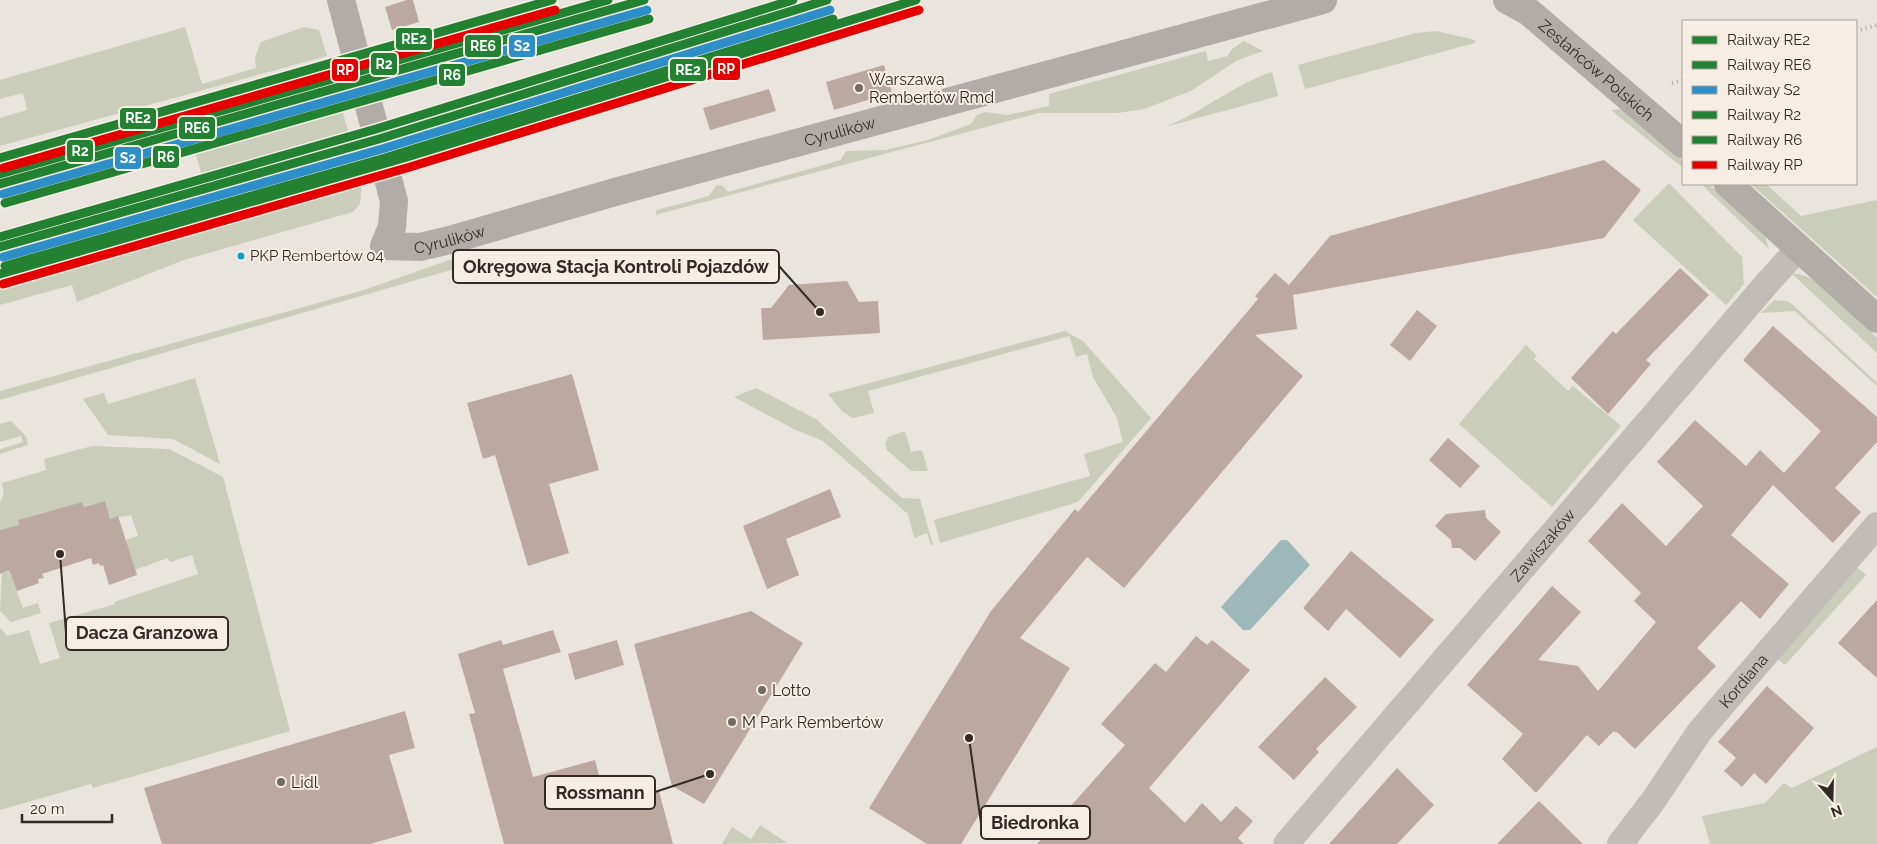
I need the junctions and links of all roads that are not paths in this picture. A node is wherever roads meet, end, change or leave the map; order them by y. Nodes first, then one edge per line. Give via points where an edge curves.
1 (341, 0) edge
2 (1323, 0) edge
3 (1507, 0) edge
4 (1682, 143) edge
5 (1729, 185) edge
6 (1799, 248) junction
7 (1877, 319) edge
8 (1877, 525) edge
9 (1286, 844) edge
10 (1620, 844) edge

1 - 2 main road, Cyrulików via 394,201 392,227 384,246 420,247
3 - 4 main road, Zesłańców Polskich via 1529,12
5 - 6 main road
6 - 7 main road
6 - 9 street, Zawiszaków
8 - 10 street, Kordiana via 1700,730

